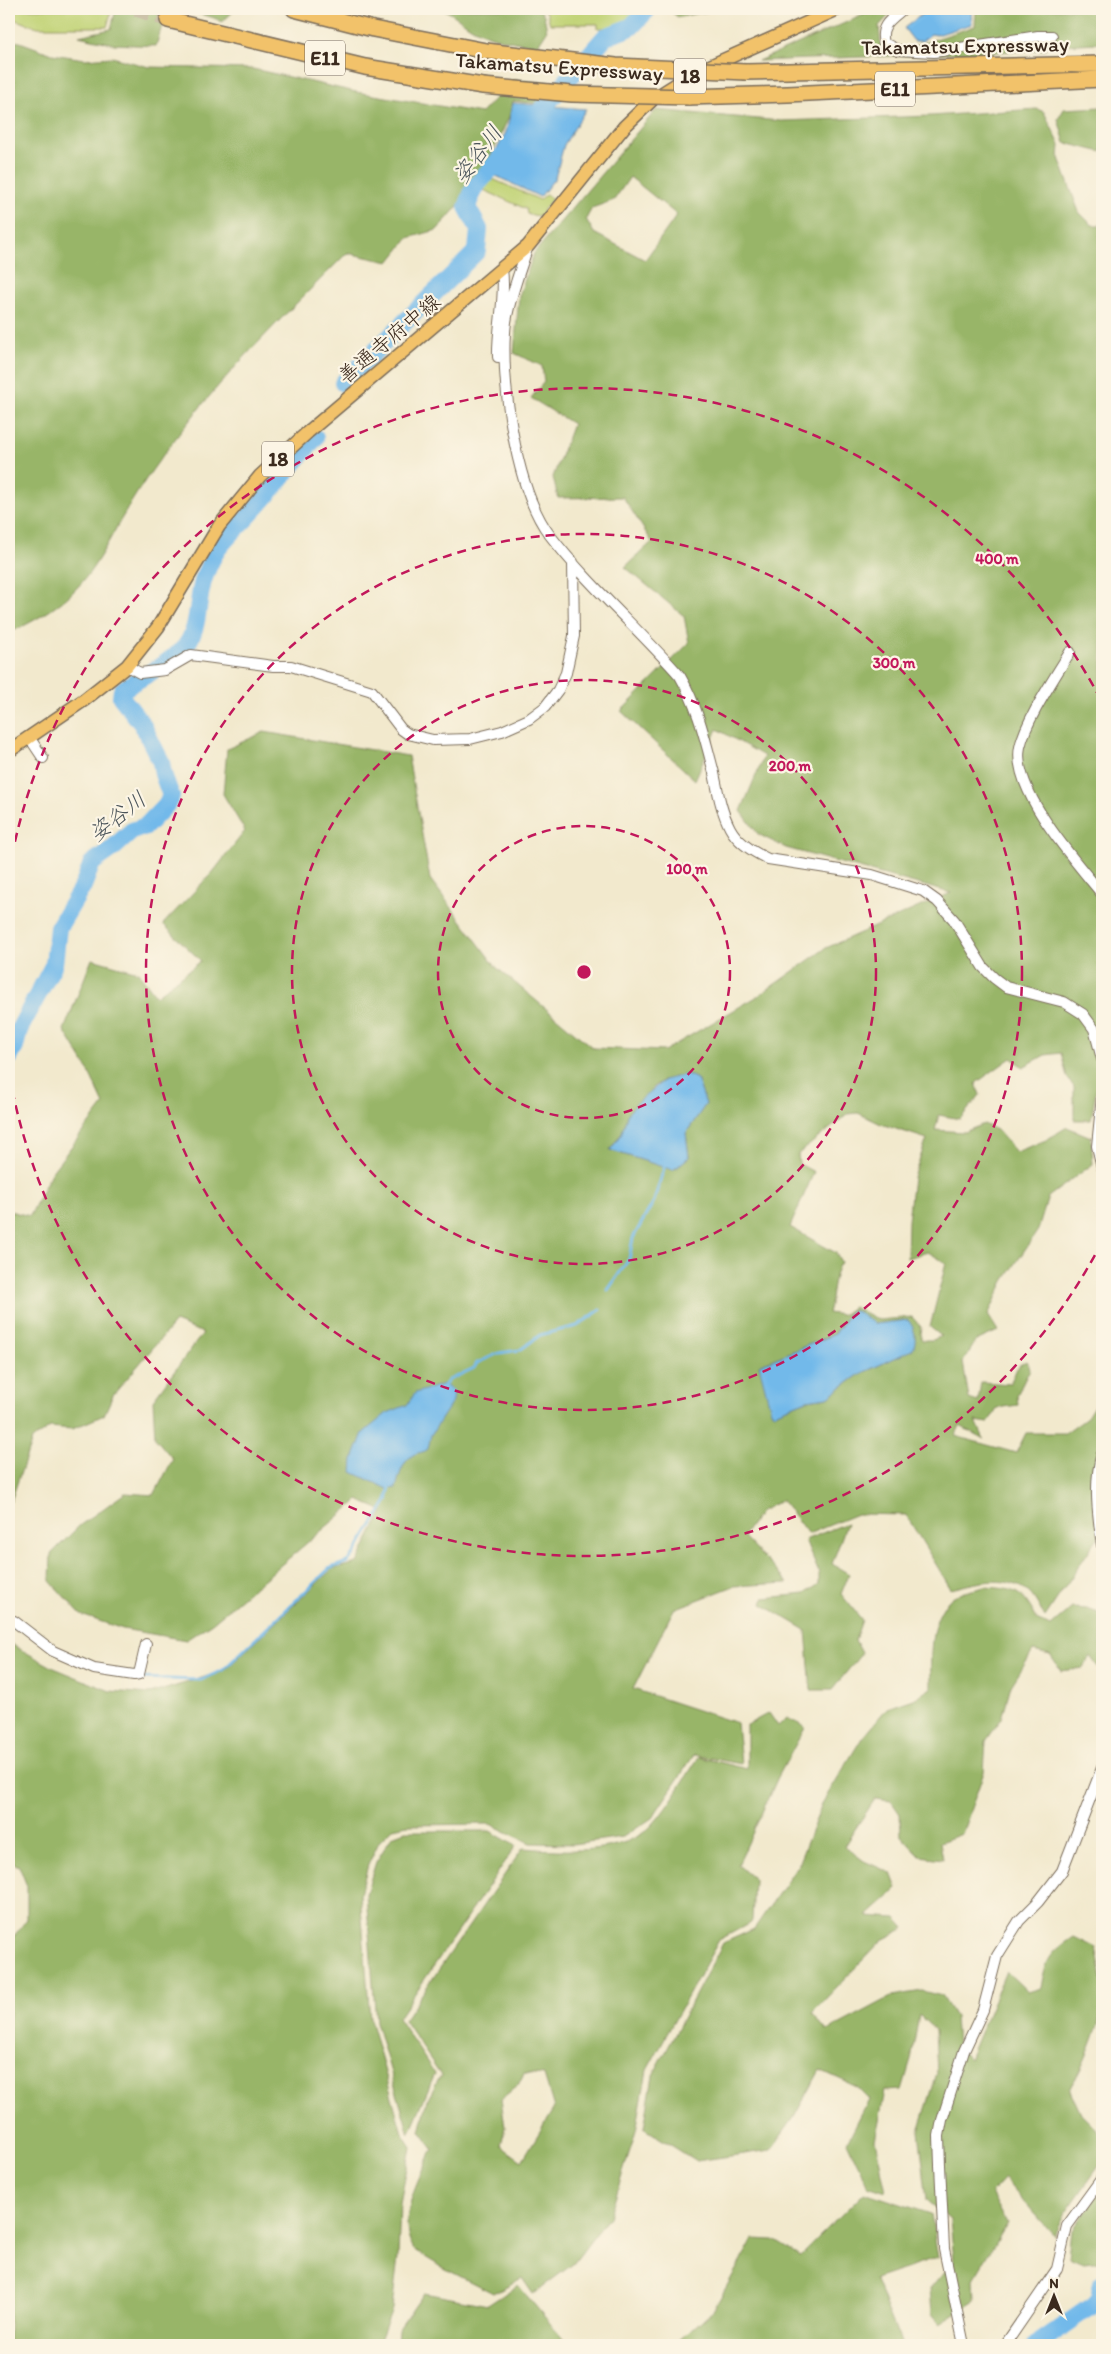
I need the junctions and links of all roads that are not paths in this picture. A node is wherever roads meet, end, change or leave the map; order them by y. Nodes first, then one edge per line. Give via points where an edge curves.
1 (294, 9) edge
2 (838, 9) edge
3 (903, 9) edge
4 (168, 20) tunnel mouth
5 (1052, 36) dead end
6 (1102, 64) edge
7 (1102, 79) edge
8 (528, 246) junction
9 (502, 269) junction
10 (498, 357) dead end
11 (573, 562) junction
12 (1070, 652) dead end
13 (127, 666) junction
14 (29, 738) junction
15 (9, 751) edge
16 (43, 758) dead end
17 (1102, 894) edge
18 (1102, 1059) edge
19 (1102, 1096) edge
20 (1102, 1168) edge
21 (1102, 1454) edge
22 (1102, 1545) edge
23 (9, 1621) edge
24 (146, 1644) dead end
25 (1102, 1768) edge
26 (1102, 2178) edge
27 (964, 2345) edge
28 (1005, 2345) edge

1 - 6 highway, Takamatsu Expressway / E11, bridge via 373,29 486,51 606,66 746,72
2 - 8 main road, 善通寺府中線 / 18 via 710,66 665,90 624,127
3 - 5 street via 882,31 884,43 898,50 934,52
4 - 7 highway, Takamatsu Expressway / E11, bridge via 365,67 483,86 572,94 688,97
8 - 9 main road, 善通寺府中線 / 18
8 - 11 street via 510,300 506,324 506,385 530,498 548,533
9 - 10 street
9 - 13 main road, 善通寺府中線 / 18 via 260,476 219,526 158,627
11 - 13 street via 574,636 566,673 545,707 529,719 502,731 470,739 416,737 401,729 372,691 291,666 191,655 165,670 140,672
11 - 18 street via 680,676 692,697 702,726 721,806 730,829 740,841 752,852 768,859 872,875 923,891 954,920 983,967 994,978 1006,987 1064,1002 1083,1014 1094,1029
12 - 17 street via 1034,714 1020,747 1020,768 1026,788 1044,819
13 - 14 main road, 善通寺府中線 / 18
14 - 15 main road, 善通寺府中線 / 18
14 - 16 street
19 - 20 street via 1097,1146
21 - 22 street via 1098,1470
23 - 24 street via 14,1621 53,1651 94,1669 139,1674
25 - 27 street via 1062,1871 1019,1921 998,1956 983,2010 964,2051 942,2120 939,2136 944,2249
26 - 28 street via 1067,2226 1057,2269

